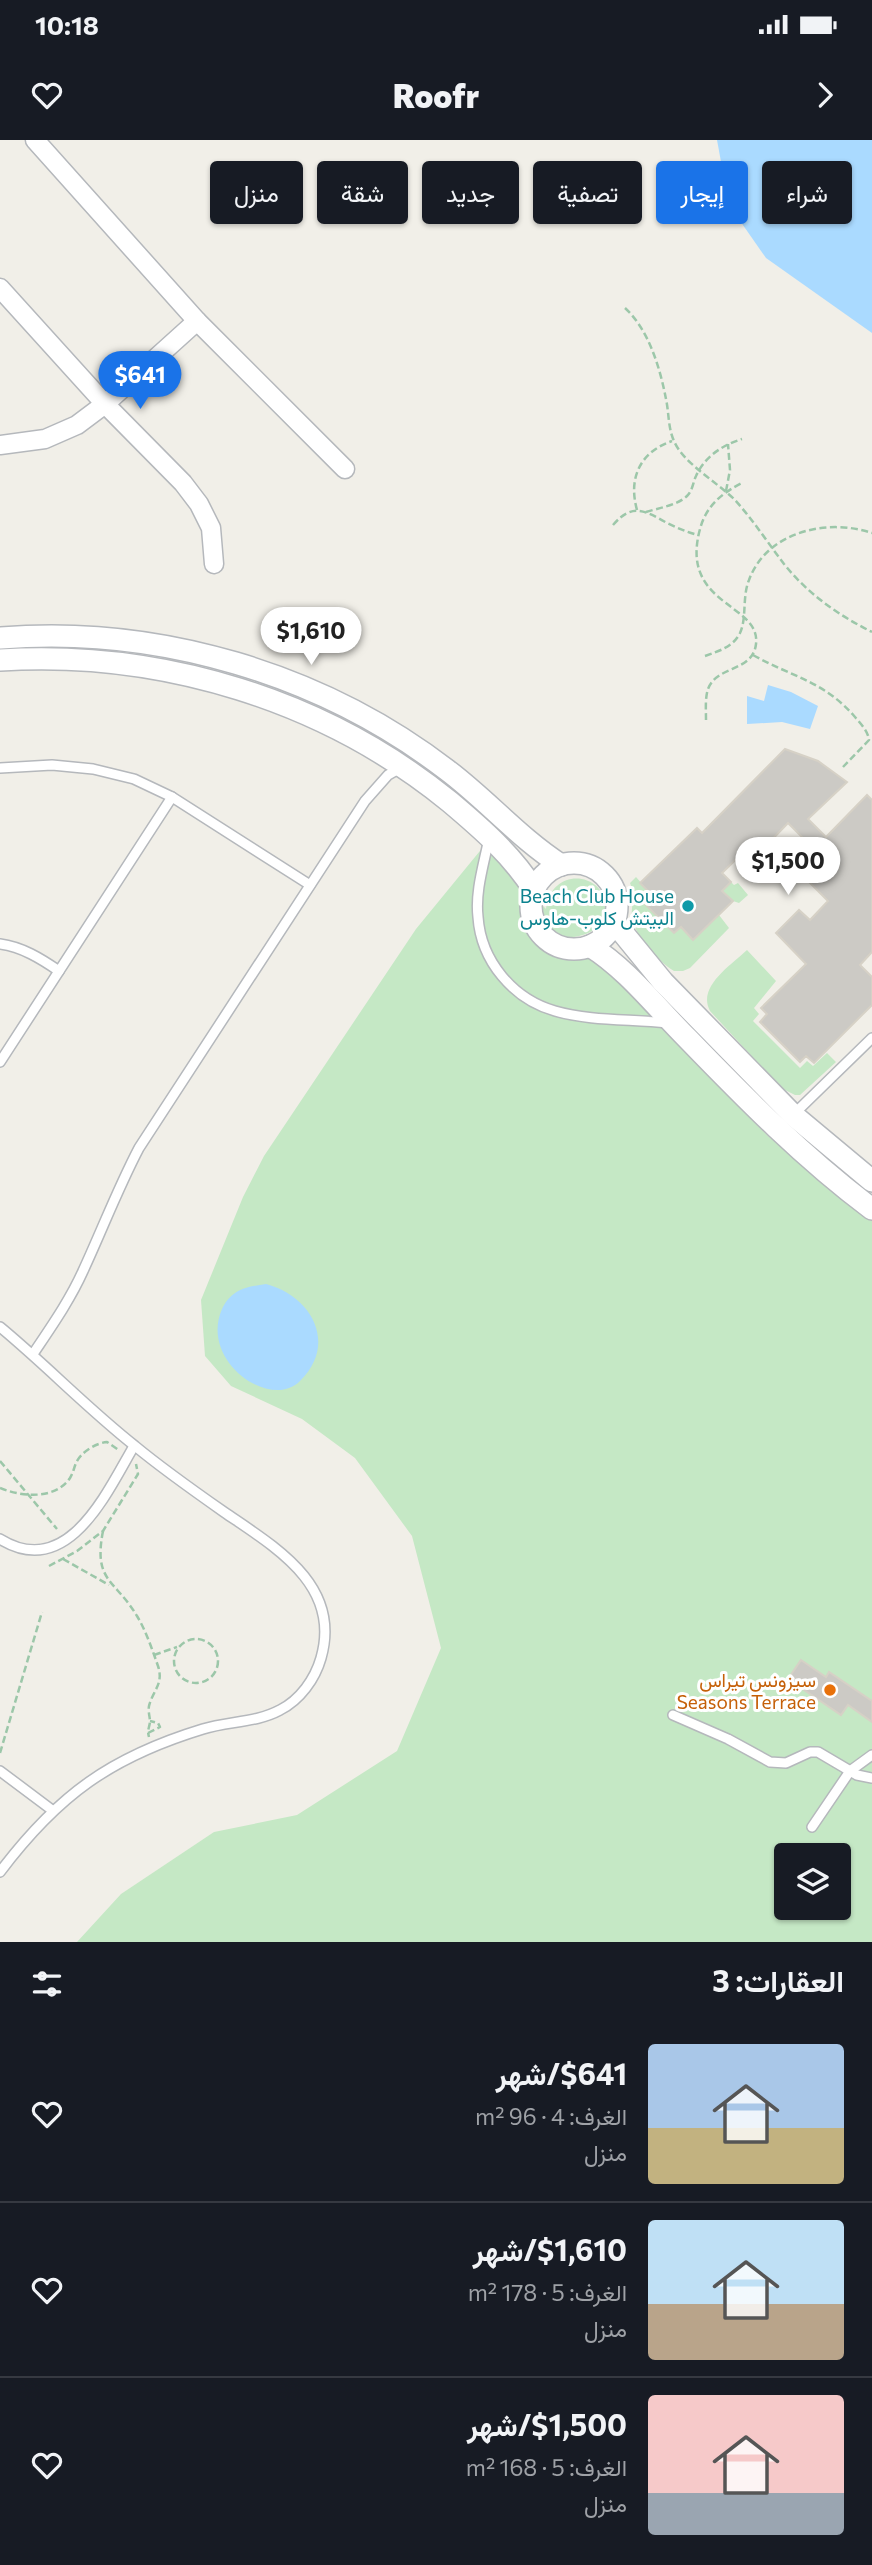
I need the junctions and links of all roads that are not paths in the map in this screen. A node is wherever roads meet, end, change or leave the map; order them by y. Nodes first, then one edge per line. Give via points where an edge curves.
1 (35, 140) edge
2 (0, 288) edge
3 (197, 321) junction
4 (105, 404) junction
5 (0, 445) edge
6 (345, 469) dead end
7 (214, 564) dead end
8 (0, 638) edge
9 (0, 660) edge
10 (403, 766) junction
11 (0, 768) edge
12 (172, 797) junction
13 (490, 836) junction
14 (561, 865) junction
15 (310, 885) junction
16 (534, 890) junction
17 (614, 922) junction
18 (0, 944) edge
19 (590, 946) junction
20 (59, 971) junction
21 (672, 1023) junction
22 (872, 1038) edge
23 (0, 1062) edge
24 (793, 1115) junction
25 (872, 1181) edge
26 (872, 1209) edge
27 (0, 1327) edge
28 (33, 1354) junction
29 (134, 1446) junction
30 (0, 1539) edge
31 (673, 1715) dead end
32 (872, 1755) edge
33 (0, 1770) edge
34 (850, 1771) junction
35 (872, 1778) edge
36 (52, 1810) junction
37 (812, 1827) dead end
38 (0, 1872) edge

1 - 3 street
2 - 4 street
3 - 4 street
3 - 6 street
4 - 5 street via 77,425 45,439
4 - 7 street via 200,504 211,528
8 - 14 street via 136,642 205,655 287,680 332,699 417,748
9 - 10 street via 133,665 234,687 321,720
10 - 13 street
10 - 15 lane via 374,788
11 - 12 lane via 52,765 93,769 134,779
12 - 15 lane
12 - 20 lane
13 - 16 street
13 - 21 lane via 477,917 485,948 501,976 526,998 555,1011
14 - 16 street via 540,879
14 - 17 street via 582,863 609,880 617,901
15 - 28 lane via 139,1148 82,1273
16 - 19 street via 532,912 540,932 557,946
17 - 19 street via 600,941
17 - 24 street via 663,982
18 - 20 lane via 36,955
19 - 21 street
20 - 23 lane
21 - 26 street via 777,1131
22 - 24 lane
24 - 25 street
27 - 28 lane
28 - 29 lane
29 - 30 lane via 74,1536 31,1550
29 - 36 lane via 273,1544 299,1569 315,1591 324,1617 325,1644 318,1670 303,1693 281,1710 153,1746 87,1782
31 - 34 lane via 770,1762 786,1763 818,1752
32 - 34 lane
33 - 36 lane
34 - 35 lane
34 - 37 lane
36 - 38 lane

